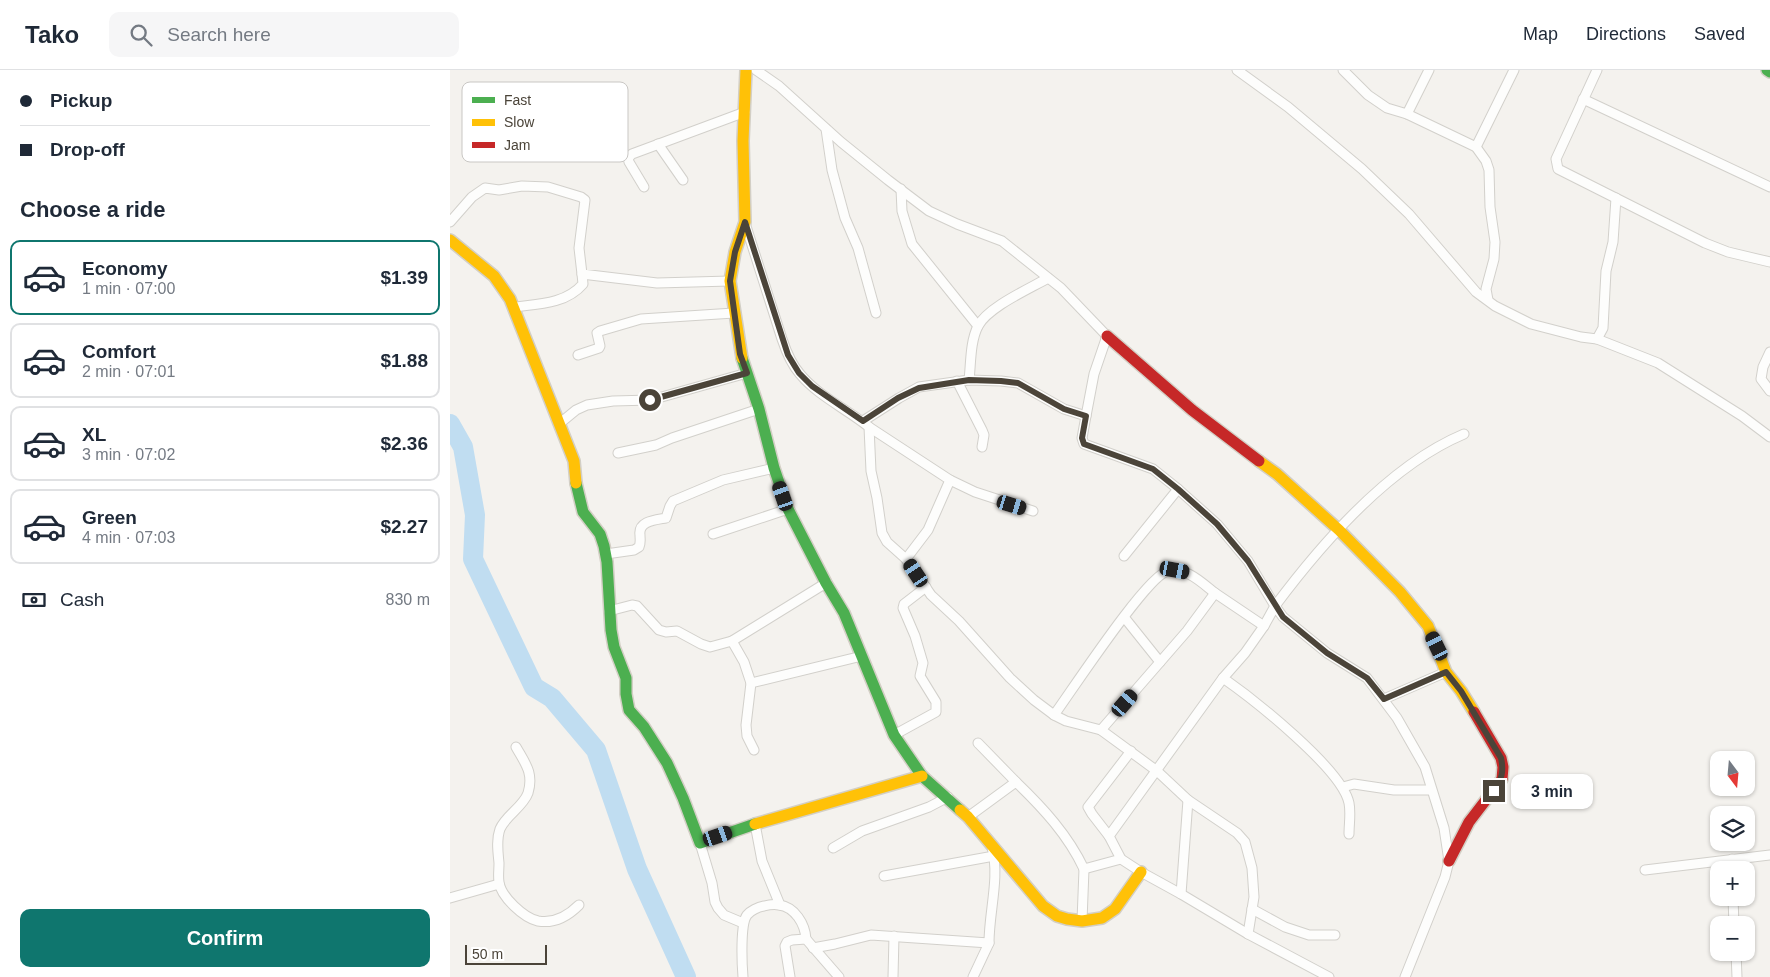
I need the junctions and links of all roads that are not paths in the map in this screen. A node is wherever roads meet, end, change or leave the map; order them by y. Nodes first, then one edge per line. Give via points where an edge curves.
1 (746, 70) edge
2 (1237, 70) edge
3 (1343, 70) edge
4 (1429, 70) edge
5 (1514, 70) edge
6 (1597, 70) edge
7 (761, 71) edge
8 (1583, 99) junction
9 (745, 112) junction
10 (1407, 114) junction
11 (826, 129) junction
12 (658, 144) junction
13 (1476, 147) junction
14 (682, 180) dead end
15 (644, 187) dead end
16 (1770, 187) edge
17 (901, 189) junction
18 (1616, 198) junction
19 (450, 222) edge
20 (745, 222) junction
21 (450, 240) edge
22 (1770, 262) edge
23 (582, 274) junction
24 (1048, 278) junction
25 (730, 281) junction
26 (1488, 300) junction
27 (514, 307) junction
28 (734, 313) junction
29 (876, 313) dead end
30 (978, 326) junction
31 (1107, 336) junction
32 (1597, 339) junction
33 (1770, 352) edge
34 (578, 355) dead end
35 (747, 373) junction
36 (969, 380) junction
37 (957, 381) junction
38 (1770, 391) edge
39 (759, 409) junction
40 (1086, 416) junction
41 (559, 424) junction
42 (866, 424) junction
43 (1464, 434) dead end
44 (1770, 437) edge
45 (982, 447) dead end
46 (618, 454) dead end
47 (774, 468) junction
48 (950, 480) junction
49 (1178, 489) junction
50 (788, 509) junction
51 (1033, 511) dead end
52 (1339, 530) junction
53 (712, 534) dead end
54 (606, 554) junction
55 (1124, 556) dead end
56 (906, 559) junction
57 (826, 584) junction
58 (926, 587) junction
59 (1216, 593) junction
60 (1275, 606) junction
61 (609, 611) junction
62 (1124, 617) junction
63 (1264, 626) junction
64 (732, 641) junction
65 (862, 656) junction
66 (1160, 662) junction
67 (1446, 672) junction
68 (1223, 678) junction
69 (752, 682) junction
70 (1384, 699) junction
71 (1054, 715) junction
72 (1102, 730) junction
73 (894, 735) junction
74 (978, 743) dead end
75 (516, 747) dead end
76 (754, 750) dead end
77 (1130, 751) junction
78 (1157, 771) junction
79 (922, 776) junction
80 (1016, 782) junction
81 (1343, 787) junction
82 (1431, 790) junction
83 (948, 796) junction
84 (1188, 800) junction
85 (968, 817) junction
86 (755, 824) junction
87 (1348, 834) dead end
88 (1109, 836) junction
89 (700, 843) junction
90 (833, 848) dead end
91 (992, 850) junction
92 (1770, 855) edge
93 (1121, 859) junction
94 (1732, 859) joint
95 (1449, 861) junction
96 (1084, 869) junction
97 (1644, 870) dead end
98 (1141, 872) junction
99 (884, 876) dead end
100 (499, 884) junction
101 (1182, 894) junction
102 (450, 898) edge
103 (579, 905) dead end
104 (780, 905) junction
105 (1252, 909) junction
106 (1082, 921) junction
107 (743, 923) junction
108 (1248, 934) junction
109 (1335, 935) dead end
110 (894, 936) junction
111 (806, 939) junction
112 (989, 943) junction
113 (813, 948) junction
114 (1736, 961) edge
115 (743, 977) edge
116 (790, 977) edge
117 (839, 977) edge
118 (893, 977) edge
119 (973, 977) edge
120 (1330, 977) edge
121 (1405, 977) edge
122 (1737, 977) edge

1 - 9 street
2 - 26 street via 1288,107 1362,169 1409,214 1476,292
3 - 10 street via 1368,95 1387,108
4 - 10 street
5 - 13 street
6 - 8 street
7 - 11 street
8 - 16 street
8 - 18 street via 1556,164 1563,172
9 - 12 street
9 - 20 street
10 - 13 street
11 - 17 street
11 - 29 street via 832,170 845,218 858,248
12 - 14 street
12 - 15 street via 628,158
13 - 26 street via 1490,170 1490,207 1495,242 1486,289
17 - 24 street via 929,211 1002,241
17 - 30 street via 902,211 912,244
18 - 22 street via 1728,252
18 - 32 street via 1613,242 1606,271 1603,328
19 - 23 street via 472,197 485,188 548,187 581,197 585,200 578,248
20 - 25 street
20 - 42 street via 788,355 812,386
21 - 27 street via 482,265 505,290
23 - 25 street via 657,283
23 - 27 street via 583,284 566,298
24 - 30 street via 996,308
24 - 31 street
25 - 28 street
26 - 32 street via 1531,324
27 - 41 street
28 - 34 street via 641,320 600,331 597,334 599,348
28 - 35 street via 740,354
30 - 36 street
31 - 40 street via 1094,374
31 - 52 street via 1192,410 1277,474
32 - 44 street via 1658,363
33 - 38 street via 1761,379
35 - 39 street
35 - 41 street via 650,400 613,400 587,405
36 - 37 street
36 - 40 street via 1018,383 1064,409
37 - 42 street via 919,388 898,398
37 - 45 street via 984,435
39 - 46 street via 656,445
39 - 47 street
40 - 49 street via 1084,444 1153,469
41 - 54 street via 574,462 583,512 600,534
42 - 48 street
42 - 56 street via 882,532 887,542
43 - 52 street via 1419,458 1362,504
47 - 50 street
47 - 54 street via 723,480 674,501 666,518 642,525 639,547
48 - 51 street
48 - 56 street via 928,530
49 - 55 street
49 - 60 street via 1217,524 1248,561
50 - 53 street
50 - 57 street
52 - 60 street
52 - 67 street via 1400,592 1428,626
54 - 61 street
56 - 58 street
57 - 64 street
57 - 65 street via 844,613
58 - 71 street via 1010,678
58 - 73 street via 903,608 922,662 920,676 936,702 936,712
59 - 62 street via 1186,572 1167,571 1160,574
59 - 63 street
59 - 66 street
60 - 63 street
60 - 70 street via 1283,617 1327,653 1367,678
61 - 64 street via 637,606 659,630 677,631 710,647
61 - 89 street via 614,647 626,678 629,710 667,763
62 - 66 street
62 - 71 street
63 - 68 street
64 - 69 street
65 - 69 street
65 - 73 street
66 - 72 street
67 - 70 street
67 - 95 street via 1489,736 1503,767 1502,780 1469,822
68 - 78 street
68 - 81 street via 1284,727
69 - 76 street via 746,725
70 - 82 street via 1425,767
71 - 72 street
72 - 77 street
73 - 79 street
74 - 80 street
75 - 100 street via 529,769 530,782 524,800 504,822 498,837
77 - 78 street
77 - 88 street via 1088,807
78 - 84 street
78 - 88 street
79 - 83 street
79 - 86 street
80 - 85 street
80 - 96 street via 1062,832
81 - 82 street via 1354,784 1394,790
81 - 87 street via 1349,804
82 - 95 street via 1444,828
83 - 85 street
83 - 90 street via 929,807 862,831
84 - 101 street
84 - 105 street via 1245,842 1252,868
85 - 91 street
86 - 89 street
86 - 104 street via 762,860
88 - 93 street
89 - 107 street via 718,908 724,915
91 - 99 street
91 - 106 street via 1043,906 1057,916
91 - 112 street via 995,883
92 - 94 street
93 - 96 street
93 - 98 street
94 - 97 street
95 - 121 street
96 - 106 street
98 - 101 street
98 - 106 street via 1115,909 1102,918
100 - 102 street
100 - 103 street via 508,900 530,920 557,920
101 - 108 street
104 - 107 street via 760,907 747,914
104 - 111 street via 792,911 801,922
105 - 108 street
105 - 109 street via 1285,927 1309,935
107 - 115 street
108 - 120 street
110 - 112 street
110 - 113 street via 871,935
110 - 118 street
111 - 113 street
111 - 116 street via 786,942
112 - 119 street
113 - 117 street
114 - 122 street

